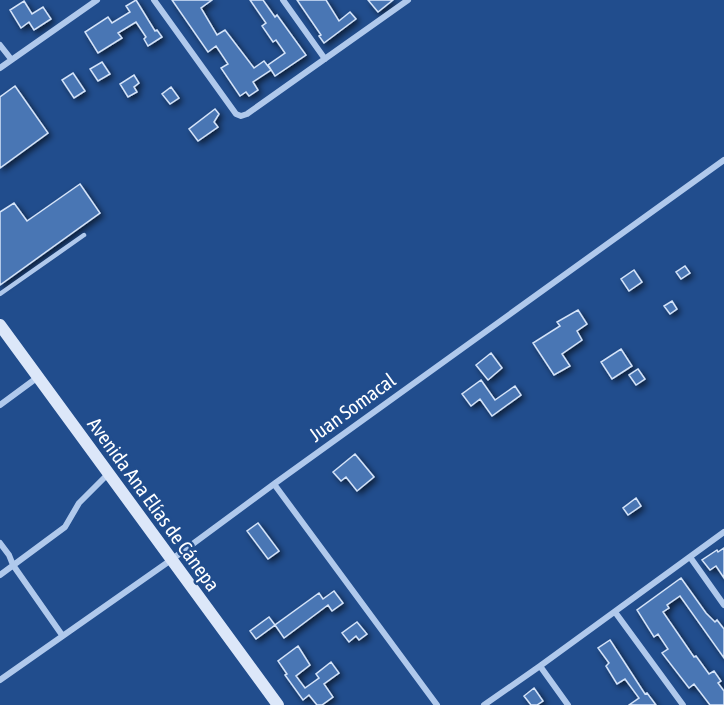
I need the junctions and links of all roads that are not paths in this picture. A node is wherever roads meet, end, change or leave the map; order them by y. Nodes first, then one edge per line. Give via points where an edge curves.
1 (97, 0) edge
2 (154, 0) edge
3 (282, 0) edge
4 (407, 0) edge
5 (0, 45) edge
6 (11, 59) junction
7 (325, 59) junction
8 (0, 68) edge
9 (724, 160) edge
10 (84, 235) dead end
11 (0, 294) edge
12 (0, 325) edge
13 (39, 377) junction
14 (0, 405) edge
15 (108, 474) junction
16 (274, 484) junction
17 (724, 532) edge
18 (0, 543) edge
19 (690, 557) junction
20 (171, 560) junction
21 (13, 565) junction
22 (0, 575) edge
23 (724, 605) edge
24 (615, 612) junction
25 (62, 635) junction
26 (540, 666) junction
27 (0, 680) edge
28 (278, 705) edge
29 (438, 705) edge
30 (484, 705) edge
31 (568, 705) edge
32 (684, 705) edge

1 - 6 street
2 - 7 street via 236,114 247,114
3 - 7 street
4 - 7 street
5 - 6 street
6 - 8 street
9 - 16 street, Juan Somacal
10 - 11 lane
12 - 13 main road, Avenida Ana Elías de Cánepa
13 - 14 street
13 - 15 main road, Avenida Ana Elías de Cánepa
15 - 20 main road, Avenida Ana Elías de Cánepa
15 - 21 street via 88,493 65,527
16 - 20 street, Juan Somacal
16 - 29 street
17 - 19 street
18 - 21 street
19 - 23 street
19 - 24 street
20 - 25 street, Juan Somacal
20 - 28 main road, Avenida Ana Elías de Cánepa
21 - 22 street
21 - 25 street
24 - 26 street
24 - 32 street
25 - 27 street, Juan Somacal
26 - 30 street
26 - 31 street

